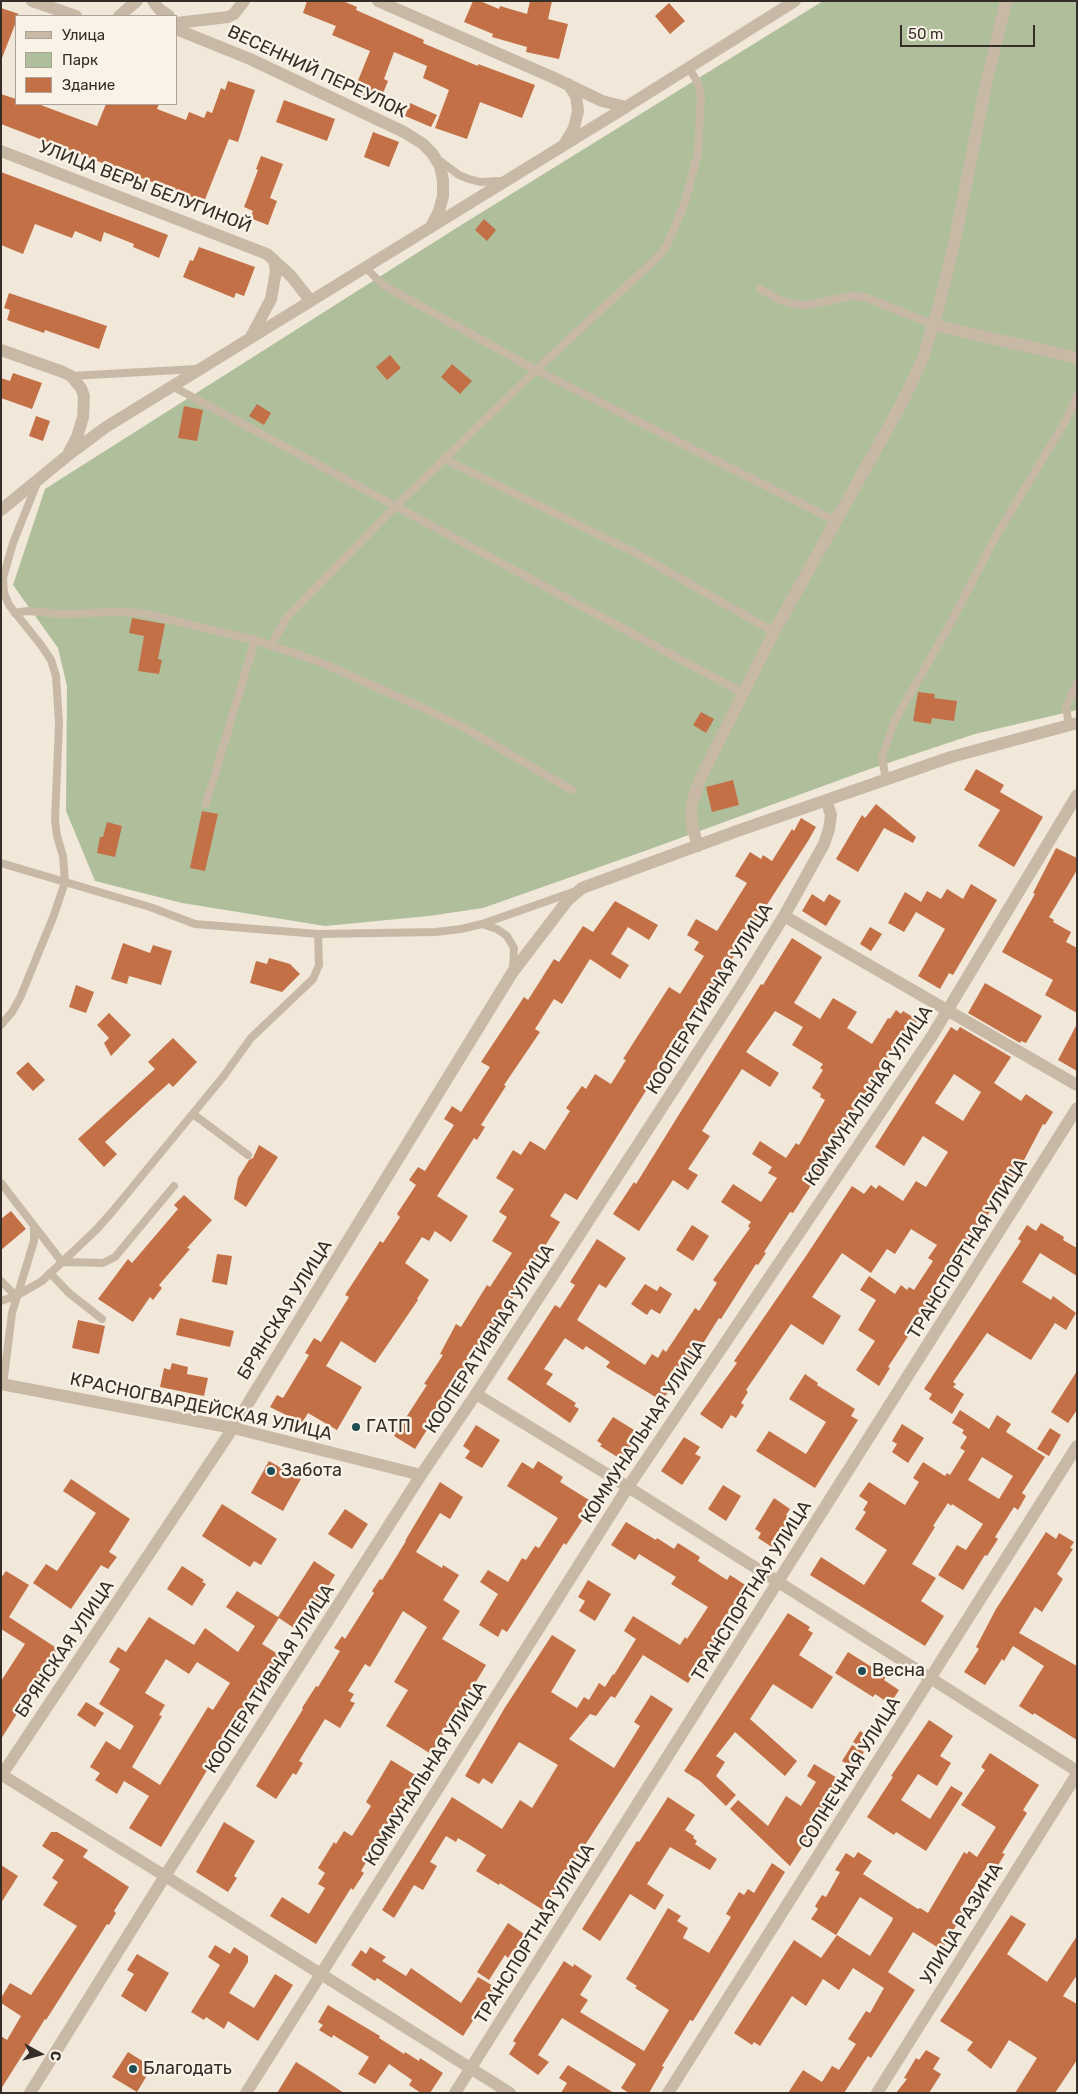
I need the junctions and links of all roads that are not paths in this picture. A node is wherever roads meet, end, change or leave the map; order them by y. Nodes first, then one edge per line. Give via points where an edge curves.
1 (32, 1) edge
2 (137, 1) edge
3 (153, 1) edge
4 (244, 1) edge
5 (378, 1) edge
6 (795, 1) edge
7 (1006, 1) edge
8 (73, 15) edge
9 (120, 15) edge
10 (167, 15) edge
11 (178, 19) edge
12 (191, 22) junction
13 (178, 24) edge
14 (178, 30) edge
15 (689, 68) junction
16 (568, 84) junction
17 (626, 107) junction
18 (563, 146) junction
19 (1, 151) edge
20 (435, 158) junction
21 (505, 181) junction
22 (431, 226) junction
23 (274, 260) junction
24 (365, 267) junction
25 (760, 290) dead end
26 (310, 300) junction
27 (934, 325) junction
28 (250, 339) junction
29 (1, 350) edge
30 (1077, 358) edge
31 (200, 369) junction
32 (536, 370) junction
33 (71, 376) junction
34 (172, 386) junction
35 (1077, 396) edge
36 (67, 456) junction
37 (444, 459) junction
38 (38, 479) junction
39 (396, 506) junction
40 (1, 510) edge
41 (836, 521) junction
42 (15, 613) junction
43 (774, 632) junction
44 (255, 640) junction
45 (271, 646) junction
46 (1077, 683) edge
47 (743, 692) junction
48 (1074, 725) edge
49 (886, 780) junction
50 (572, 790) dead end
51 (1077, 795) edge
52 (826, 800) junction
53 (206, 804) dead end
54 (698, 846) junction
55 (1, 863) edge
56 (65, 882) junction
57 (582, 888) junction
58 (784, 916) junction
59 (482, 924) junction
60 (318, 934) junction
61 (512, 973) junction
62 (947, 1012) junction
63 (1, 1025) edge
64 (1077, 1085) edge
65 (1077, 1108) edge
66 (193, 1114) junction
67 (248, 1155) dead end
68 (1, 1183) edge
69 (174, 1186) dead end
70 (33, 1224) junction
71 (62, 1262) junction
72 (50, 1273) junction
73 (1, 1281) edge
74 (16, 1296) junction
75 (1, 1301) edge
76 (102, 1319) dead end
77 (2, 1385) edge
78 (476, 1394) junction
79 (233, 1428) junction
80 (1077, 1446) edge
81 (421, 1476) junction
82 (628, 1487) junction
83 (779, 1582) junction
84 (931, 1678) junction
85 (1077, 1772) edge
86 (1, 1776) edge
87 (165, 1876) junction
88 (320, 1974) junction
89 (470, 2068) junction
90 (30, 2093) edge
91 (246, 2093) edge
92 (455, 2093) edge
93 (510, 2093) edge
94 (668, 2093) edge
95 (877, 2093) edge

1 - 8 street
2 - 9 street
3 - 10 street
4 - 12 street via 228,17
5 - 16 street
6 - 15 street
7 - 27 street
11 - 12 street
12 - 13 street
14 - 20 street, ВЕСЕННИЙ ПЕРЕУЛОК via 250,59 404,132 423,144
15 - 17 street
15 - 32 lane via 701,95 698,154 685,202 667,245
16 - 17 street via 602,101
16 - 18 street via 576,96 578,111 574,128
17 - 18 street
18 - 21 street
19 - 23 street, УЛИЦА ВЕРЫ БЕЛУГИНОЙ via 260,251
20 - 21 lane via 469,179
20 - 22 street via 443,180 443,196
21 - 22 street
22 - 24 street
23 - 26 street, УЛИЦА ВЕРЫ БЕЛУГИНОЙ
23 - 28 street via 276,277 270,299
24 - 26 street
24 - 32 lane via 383,285
25 - 27 lane via 792,304 809,305 850,296 865,297
26 - 28 street
27 - 30 street
27 - 41 street via 903,401
28 - 31 street
29 - 33 street
31 - 33 lane
31 - 34 street
32 - 37 lane
32 - 41 lane
33 - 36 street via 81,388 84,408 77,437
34 - 36 street
34 - 39 lane
35 - 49 lane via 894,720 882,757
36 - 38 street
37 - 39 lane
37 - 43 lane via 634,552
38 - 40 street
38 - 42 lane via 2,578 4,593
39 - 45 lane via 286,618
39 - 47 lane
41 - 43 street
42 - 44 lane via 141,613
42 - 56 lane via 51,660 56,676 59,723 55,820
43 - 47 street
44 - 45 lane
44 - 53 lane
45 - 50 lane via 320,662 423,708
46 - 48 lane via 1066,707
47 - 54 street via 694,793 690,807
48 - 49 street via 951,757
49 - 52 street
51 - 62 street, КОММУНАЛЬНАЯ УЛИЦА
52 - 54 street
52 - 58 street, КООПЕРАТИВНАЯ УЛИЦА via 831,815 824,844
54 - 57 street
55 - 56 lane
56 - 60 lane via 195,924
56 - 63 lane via 20,998
57 - 59 lane
57 - 61 street, БРЯНСКАЯ УЛИЦА via 567,901
58 - 62 street
58 - 78 street, КООПЕРАТИВНАЯ УЛИЦА
59 - 60 lane via 436,932
59 - 61 lane via 502,931 511,941
60 - 66 lane via 319,964 313,979 251,1038
61 - 79 street, БРЯНСКАЯ УЛИЦА
62 - 64 street
62 - 82 street, КОММУНАЛЬНАЯ УЛИЦА
65 - 83 street, ТРАНСПОРТНАЯ УЛИЦА
66 - 67 lane
66 - 71 lane via 112,1212
68 - 70 lane
69 - 71 lane via 110,1261
70 - 71 lane
70 - 74 lane via 34,1241
71 - 72 lane
72 - 74 lane
72 - 76 lane
73 - 74 lane
74 - 75 lane
74 - 77 lane
77 - 79 street, КРАСНОГВАРДЕЙСКАЯ УЛИЦА
78 - 81 street, КООПЕРАТИВНАЯ УЛИЦА
78 - 82 street
79 - 81 street, КРАСНОГВАРДЕЙСКАЯ УЛИЦА
79 - 86 street, БРЯНСКАЯ УЛИЦА
80 - 84 street, СОЛНЕЧНАЯ УЛИЦА
81 - 87 street, КООПЕРАТИВНАЯ УЛИЦА
82 - 83 street
82 - 88 street, КОММУНАЛЬНАЯ УЛИЦА
83 - 84 street
83 - 89 street, ТРАНСПОРТНАЯ УЛИЦА
84 - 85 street
84 - 94 street, СОЛНЕЧНАЯ УЛИЦА
85 - 95 street, УЛИЦА РАЗИНА
86 - 87 street
87 - 88 street
87 - 90 street, КООПЕРАТИВНАЯ УЛИЦА
88 - 89 street
88 - 91 street, КОММУНАЛЬНАЯ УЛИЦА
89 - 92 street, ТРАНСПОРТНАЯ УЛИЦА
89 - 93 street

